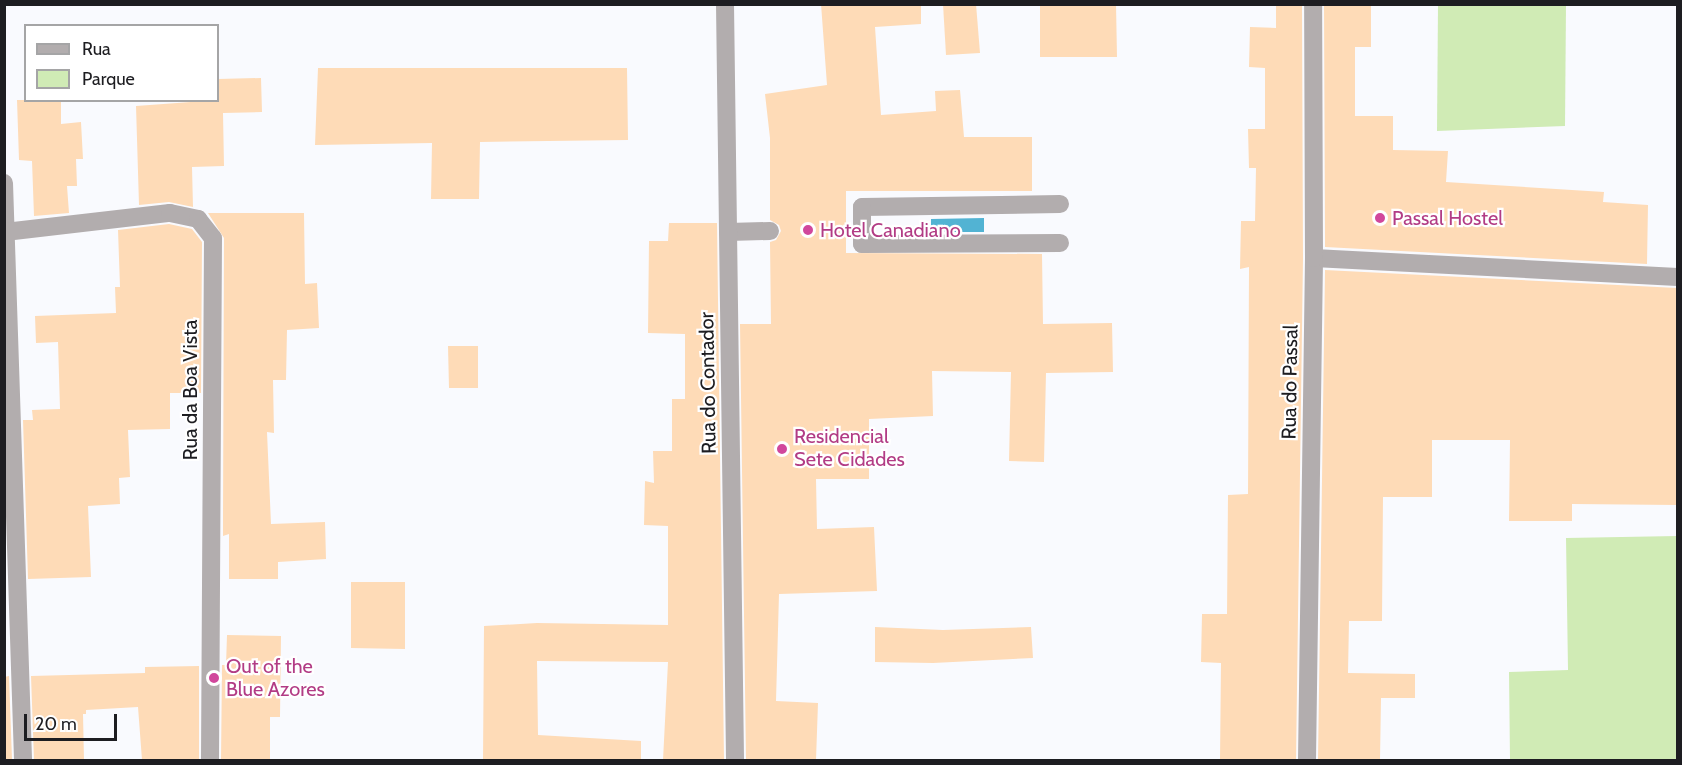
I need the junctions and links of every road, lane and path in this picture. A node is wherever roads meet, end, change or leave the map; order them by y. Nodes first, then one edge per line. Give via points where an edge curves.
1 (725, 4) edge
2 (1313, 4) edge
3 (4, 183) edge
4 (1060, 204) dead end
5 (770, 231) dead end
6 (5, 232) edge
7 (728, 232) junction
8 (1060, 243) dead end
9 (1314, 258) junction
10 (1677, 277) edge
11 (23, 760) edge
12 (210, 760) edge
13 (735, 760) edge
14 (1307, 760) edge

1 - 7 street, Rua do Contador
2 - 9 street, Rua do Passal
3 - 6 street
4 - 8 street via 862,207 854,230 862,244
5 - 7 street
6 - 11 street
6 - 12 street, Rua da Boa Vista via 170,213 198,219 213,238
7 - 13 street, Rua do Contador
9 - 10 street
9 - 14 street, Rua do Passal

